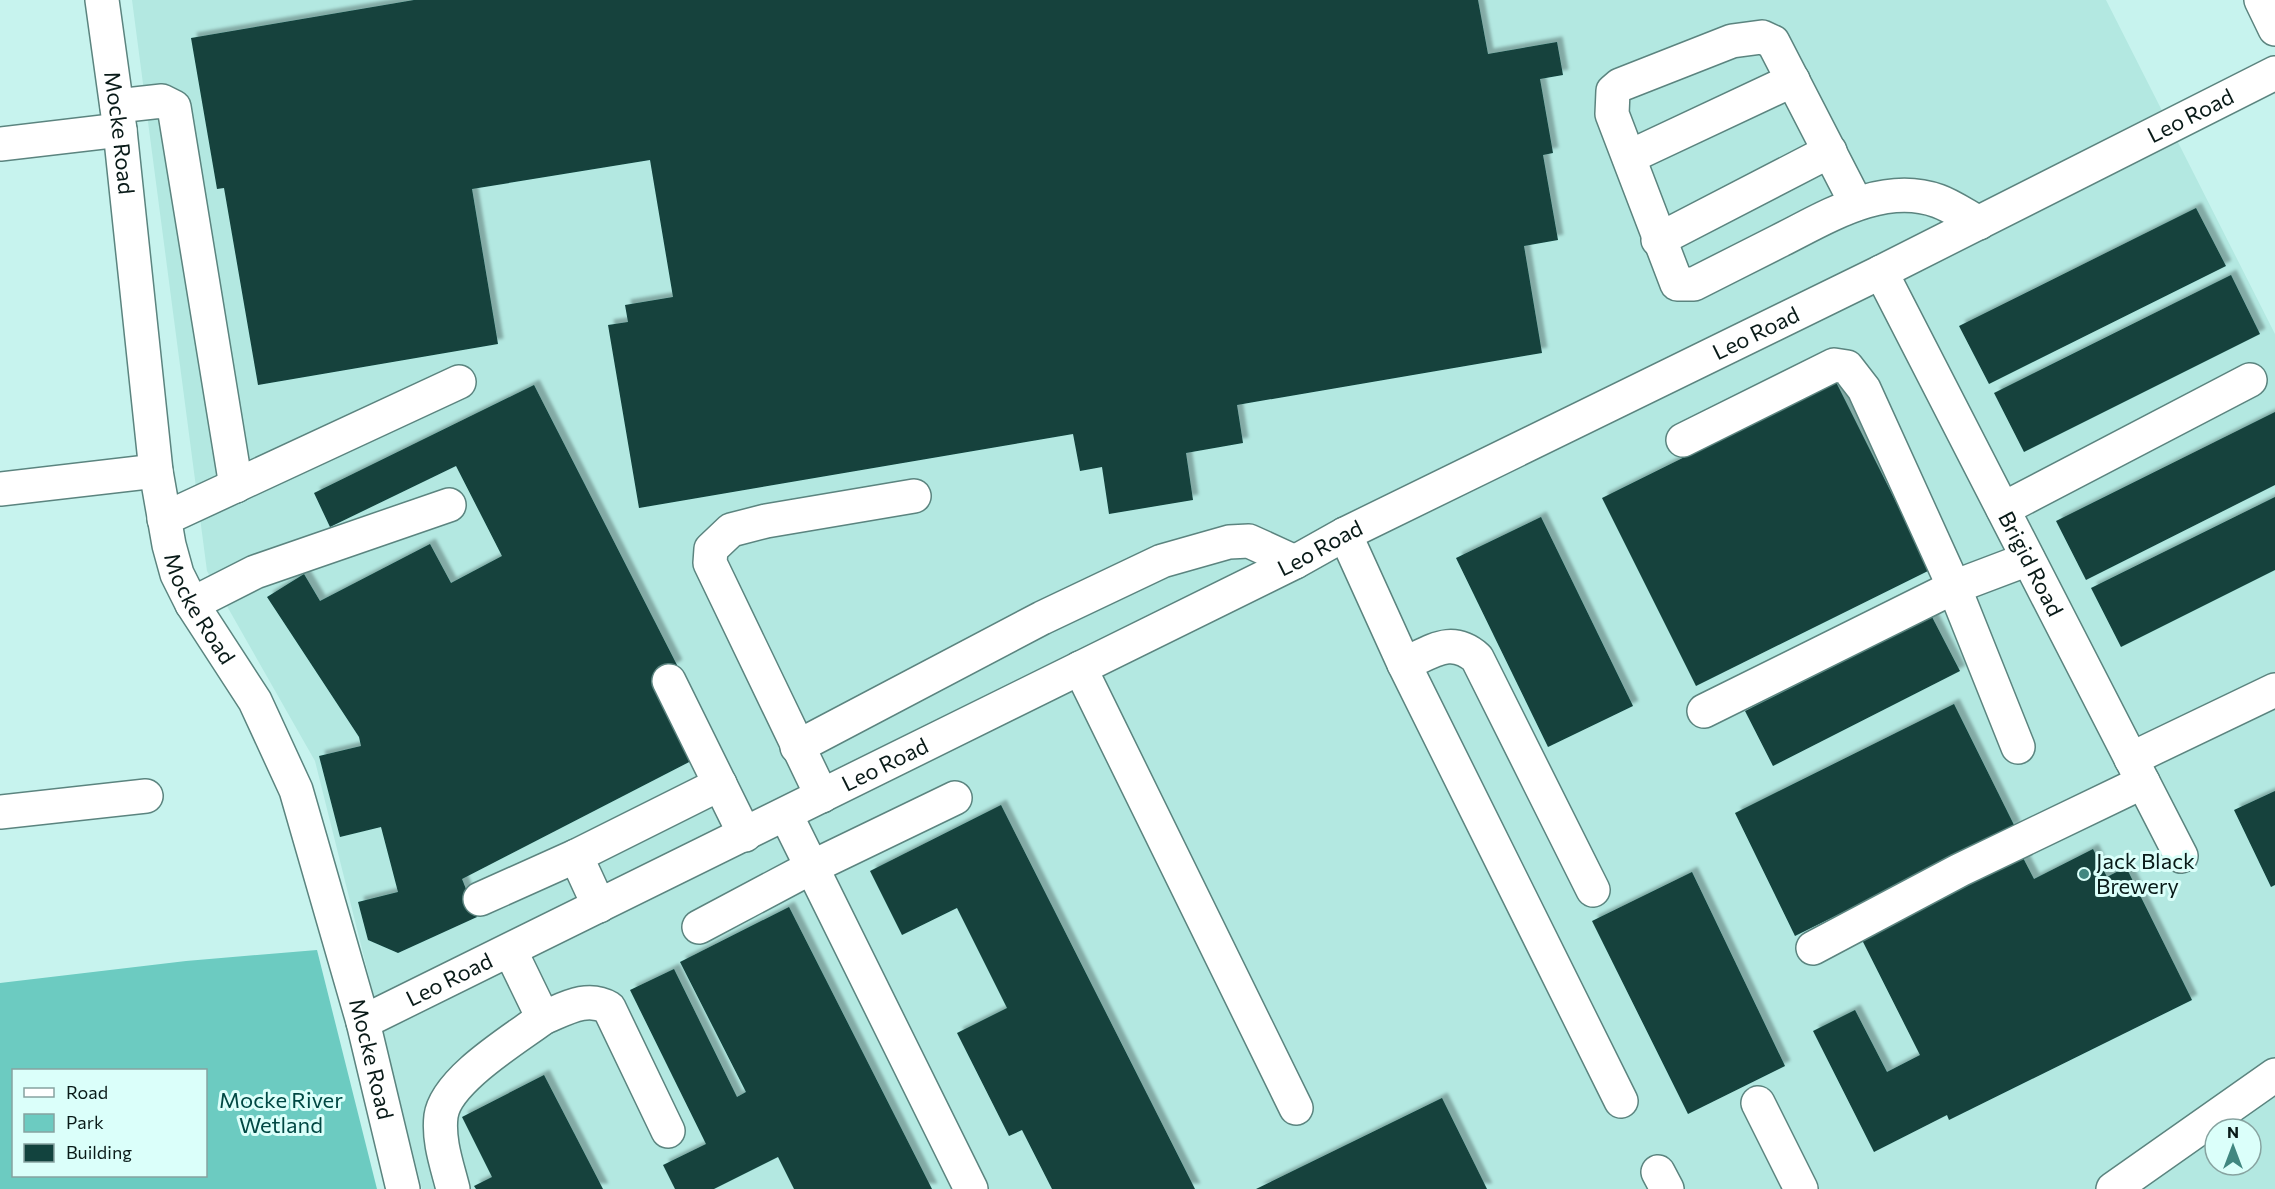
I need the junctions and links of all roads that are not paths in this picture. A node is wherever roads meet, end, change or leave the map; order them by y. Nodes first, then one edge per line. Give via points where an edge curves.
1 (102, 0) edge
2 (2261, 0) edge
3 (2275, 29) edge
4 (2275, 73) edge
5 (1793, 80) junction
6 (119, 118) junction
7 (0, 144) edge
8 (1830, 151) junction
9 (1629, 157) junction
10 (1856, 203) junction
11 (1978, 223) junction
12 (1658, 240) junction
13 (1881, 272) junction
14 (2250, 380) dead end
15 (459, 382) dead end
16 (1683, 440) dead end
17 (156, 471) junction
18 (236, 486) junction
19 (0, 489) edge
20 (914, 496) dead end
21 (449, 505) dead end
22 (2003, 509) junction
23 (164, 519) junction
24 (1345, 534) junction
25 (2028, 559) junction
26 (1295, 562) junction
27 (1954, 586) junction
28 (192, 604) junction
29 (1404, 664) junction
30 (1080, 668) junction
31 (669, 681) dead end
32 (2275, 690) edge
33 (1704, 711) dead end
34 (797, 747) junction
35 (2018, 747) dead end
36 (2137, 770) junction
37 (720, 784) junction
38 (146, 796) dead end
39 (822, 796) junction
40 (955, 798) dead end
41 (0, 812) edge
42 (786, 815) junction
43 (745, 835) junction
44 (576, 856) junction
45 (2181, 856) dead end
46 (812, 867) junction
47 (1593, 890) dead end
48 (480, 899) dead end
49 (599, 906) junction
50 (699, 927) dead end
51 (1813, 948) dead end
52 (510, 950) junction
53 (543, 1018) junction
54 (363, 1022) junction
55 (2275, 1075) edge
56 (1621, 1101) dead end
57 (1758, 1103) dead end
58 (1296, 1108) dead end
59 (668, 1131) dead end
60 (403, 1189) edge
61 (453, 1189) edge
62 (971, 1189) edge
63 (1801, 1189) edge
64 (2113, 1189) edge

1 - 6 street, Mocke Road
2 - 3 street
4 - 11 street, Leo Road
5 - 8 street
5 - 9 street
5 - 9 street via 1773,42 1750,37 1620,85 1613,91 1612,114
6 - 7 street
6 - 17 street, Mocke Road
6 - 18 street via 162,100 174,107
8 - 10 street
8 - 12 street
9 - 12 street
10 - 11 street via 1910,196 1938,201
10 - 12 street via 1684,286 1673,277
11 - 13 street, Leo Road
13 - 22 street, Brigid Road
13 - 24 street, Leo Road
14 - 22 street
15 - 18 street
16 - 27 street via 1834,365 1847,367 1864,389
17 - 19 street
17 - 23 street, Mocke Road
18 - 23 street
20 - 34 street via 731,530 711,549 710,563
21 - 28 street via 255,572
22 - 25 street, Brigid Road
23 - 28 street, Mocke Road via 177,574
24 - 26 street, Leo Road
24 - 29 street
25 - 27 street
25 - 36 street, Brigid Road
26 - 30 street, Leo Road
26 - 34 street via 1249,541 1196,549 1162,561 1042,618
27 - 33 street
27 - 35 street
28 - 54 street, Mocke Road via 255,701 296,789
29 - 47 street via 1450,645 1466,648 1477,658
29 - 56 street
30 - 39 street, Leo Road
30 - 58 street
31 - 37 street
32 - 36 street
34 - 39 street
36 - 45 street, Brigid Road
36 - 51 street
37 - 43 street
37 - 44 street
38 - 41 street
39 - 42 street, Leo Road
40 - 46 street
42 - 43 street, Leo Road
42 - 46 street
43 - 49 street, Leo Road
44 - 48 street
44 - 49 street
46 - 50 street
46 - 62 street
49 - 52 street, Leo Road
52 - 53 street
52 - 54 street, Leo Road
53 - 59 street via 584,1002 609,1008
53 - 61 street via 473,1071 448,1098 441,1114 440,1138
54 - 60 street, Mocke Road
55 - 64 street
57 - 63 street

